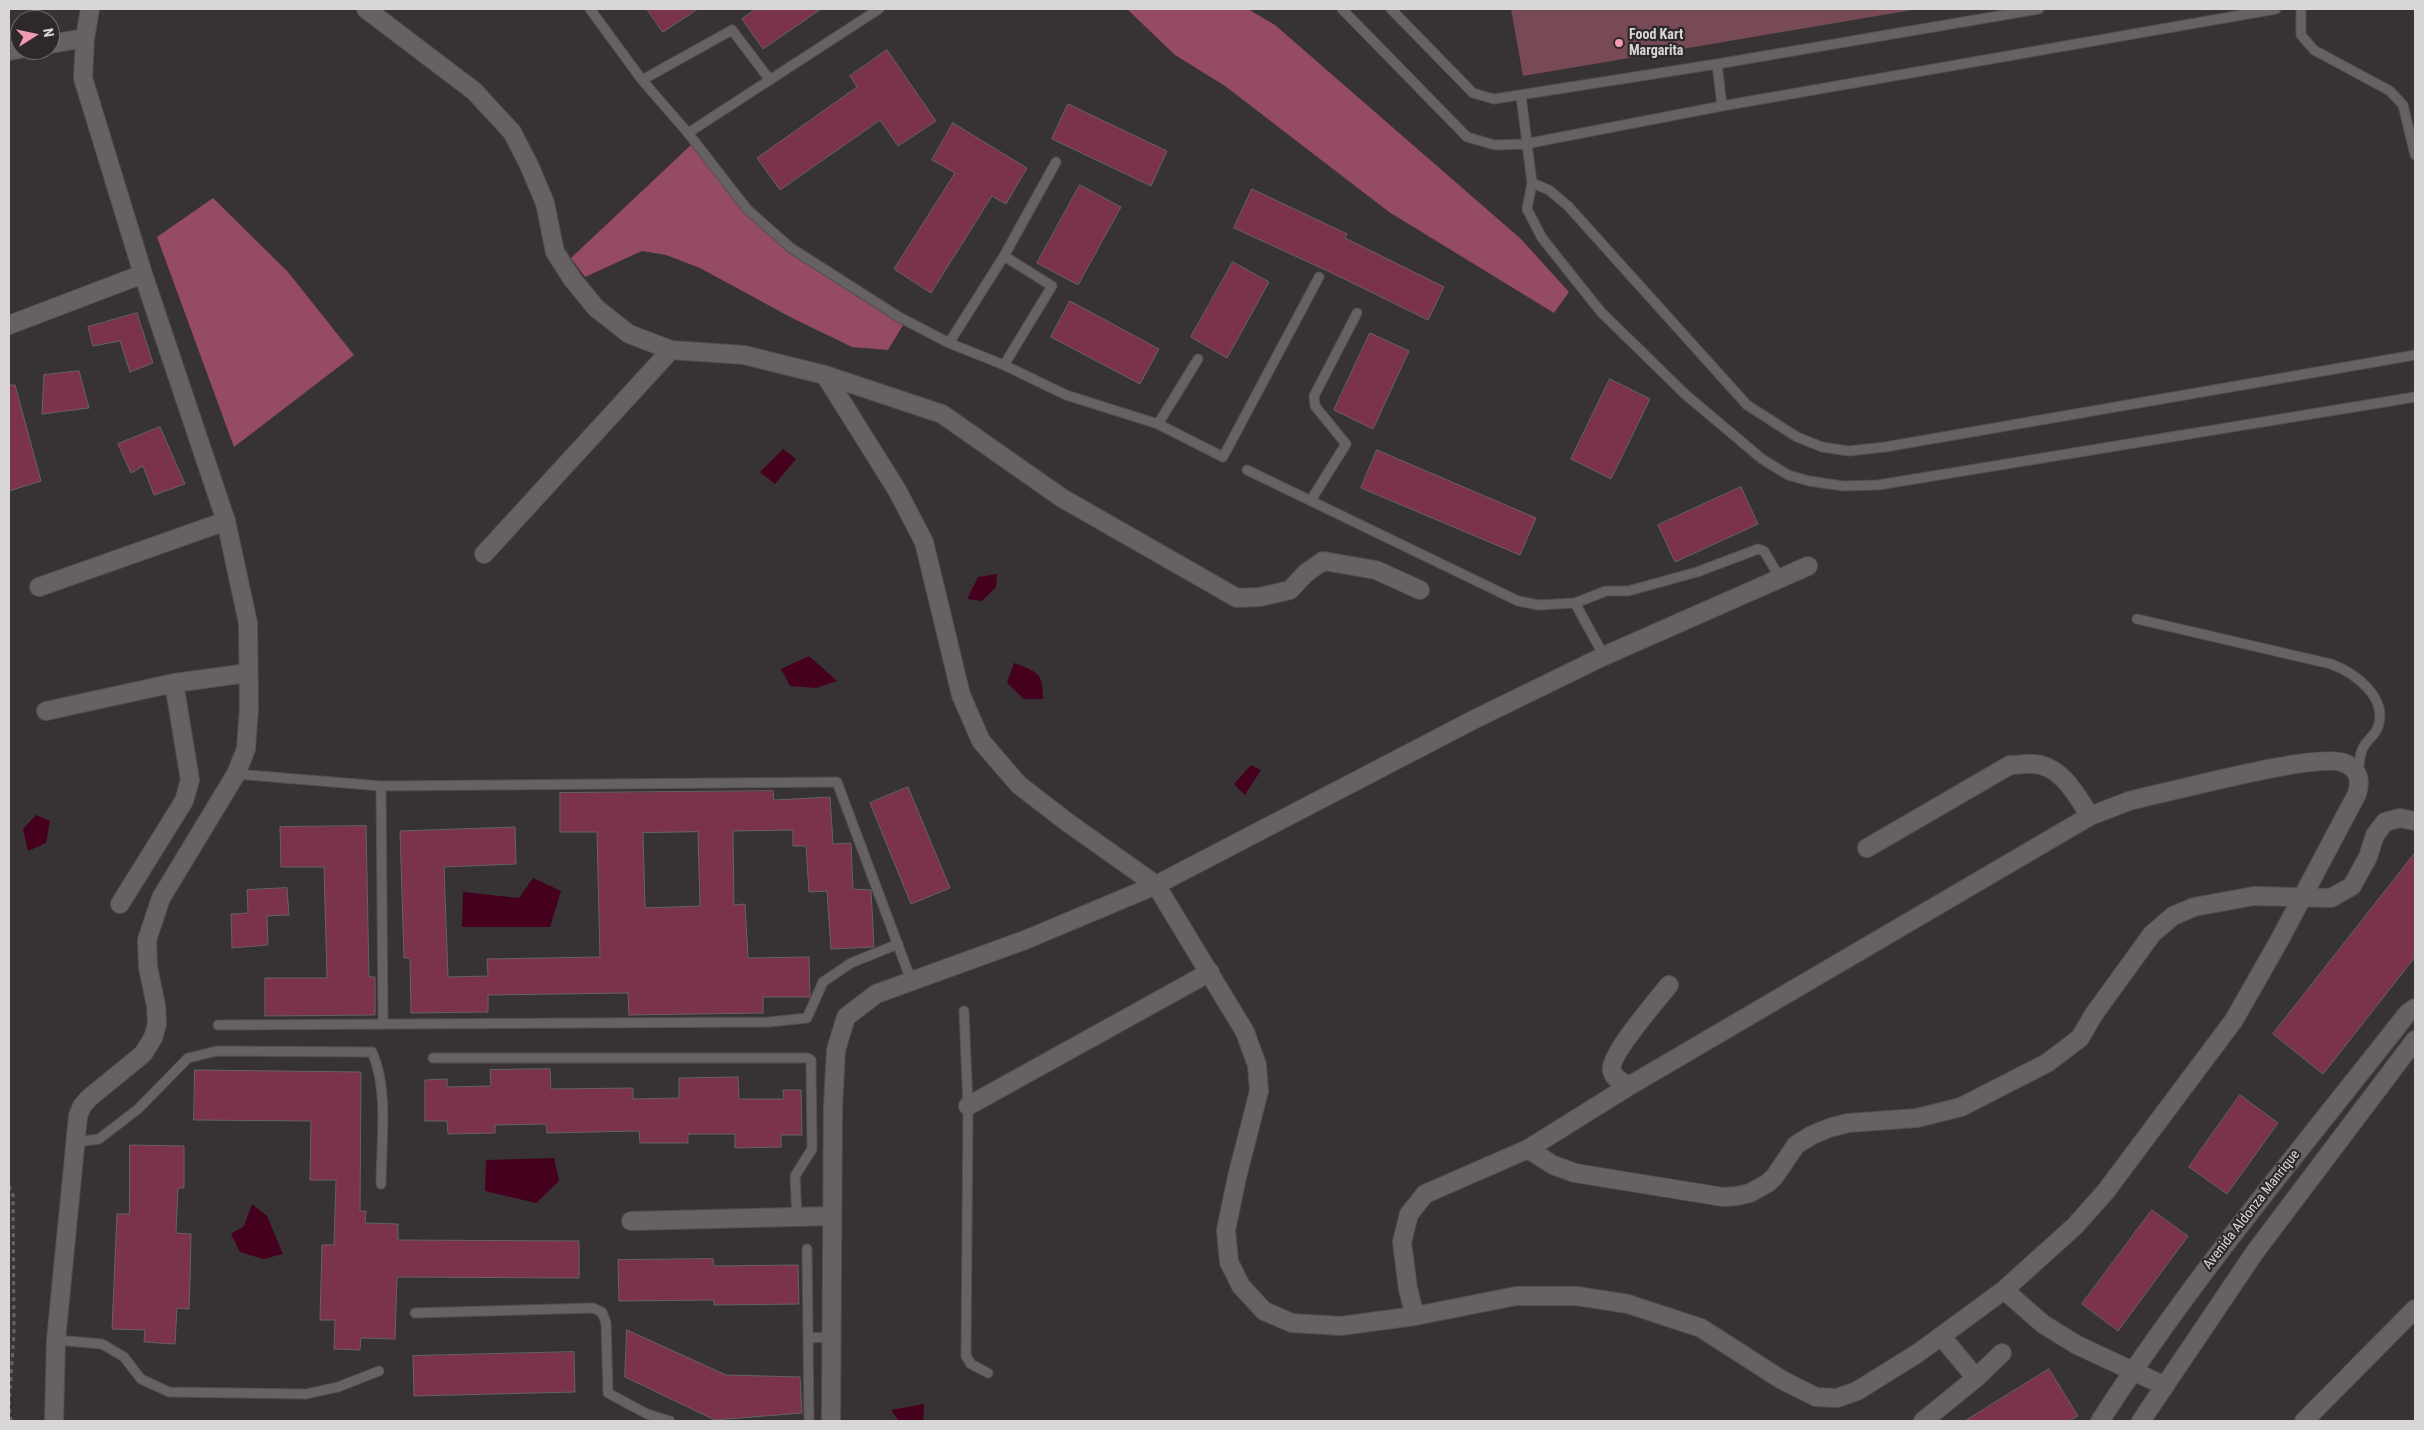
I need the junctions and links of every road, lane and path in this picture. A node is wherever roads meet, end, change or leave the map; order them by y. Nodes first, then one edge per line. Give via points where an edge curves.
1 (90, 9) edge
2 (366, 9) edge
3 (590, 9) edge
4 (878, 9) edge
5 (1342, 9) edge
6 (1391, 9) edge
7 (2039, 9) edge
8 (2276, 9) edge
9 (2300, 9) edge
10 (85, 38) junction
11 (60, 42) edge
12 (1717, 64) junction
13 (642, 80) junction
14 (770, 80) junction
15 (1521, 96) junction
16 (1722, 106) junction
17 (688, 133) junction
18 (1525, 144) junction
19 (2415, 155) edge
20 (1056, 162) dead end
21 (1532, 183) junction
22 (1004, 256) junction
23 (144, 274) junction
24 (1319, 277) dead end
25 (1357, 313) dead end
26 (9, 325) edge
27 (949, 343) junction
28 (670, 350) junction
29 (2415, 355) edge
30 (1198, 359) dead end
31 (1004, 365) junction
32 (826, 375) junction
33 (2415, 397) edge
34 (1158, 424) junction
35 (1247, 470) dead end
36 (1311, 500) junction
37 (226, 521) junction
38 (484, 554) dead end
39 (1808, 566) dead end
40 (1780, 578) junction
41 (39, 587) dead end
42 (1420, 590) dead end
43 (1575, 603) junction
44 (2138, 619) dead end
45 (1604, 656) junction
46 (248, 673) junction
47 (174, 684) junction
48 (46, 711) dead end
49 (2357, 772) junction
50 (236, 774) junction
51 (382, 786) junction
52 (2090, 816) junction
53 (2415, 821) edge
54 (1867, 848) dead end
55 (1156, 885) junction
56 (2302, 896) junction
57 (120, 904) dead end
58 (898, 944) junction
59 (1210, 972) junction
60 (911, 980) junction
61 (1669, 985) dead end
62 (2415, 1008) edge
63 (964, 1011) dead end
64 (383, 1023) junction
65 (218, 1025) dead end
66 (2415, 1040) edge
67 (433, 1058) dead end
68 (1629, 1086) junction
69 (968, 1106) junction
70 (76, 1142) junction
71 (1528, 1149) junction
72 (381, 1184) dead end
73 (9, 1186) edge
74 (832, 1216) junction
75 (796, 1217) junction
76 (631, 1221) dead end
77 (807, 1249) dead end
78 (2004, 1290) junction
79 (2415, 1309) edge
80 (415, 1313) dead end
81 (1415, 1316) junction
82 (1941, 1336) junction
83 (831, 1337) junction
84 (808, 1338) junction
85 (56, 1340) junction
86 (2002, 1353) dead end
87 (379, 1371) dead end
88 (2132, 1372) junction
89 (988, 1373) dead end
90 (1976, 1378) junction
91 (2165, 1386) junction
92 (11, 1421) edge
93 (54, 1421) edge
94 (670, 1421) edge
95 (809, 1421) edge
96 (831, 1421) edge
97 (1923, 1421) edge
98 (2100, 1421) edge
99 (2141, 1421) edge
100 (2304, 1421) edge

1 - 10 street
2 - 28 street via 474,91 512,132 545,203 555,252 596,308 629,334
3 - 13 lane
4 - 14 lane
5 - 18 lane via 1467,136 1495,145
6 - 15 lane via 1473,92 1494,99
7 - 12 lane
8 - 16 lane
9 - 19 lane via 2301,35 2314,50 2390,91 2403,105
10 - 11 street
10 - 23 street via 83,78
12 - 15 lane
12 - 16 lane
13 - 14 lane via 732,30
13 - 17 lane
14 - 17 lane
15 - 18 lane
16 - 18 lane
17 - 27 lane via 747,209 791,248 898,317
18 - 21 lane
20 - 22 lane
21 - 29 lane via 1549,190 1568,206 1747,405 1797,438 1822,447 1849,451 1885,447
21 - 33 lane via 1528,209 1542,238 1601,312 1686,395 1762,458 1788,475 1809,481 1843,486 1878,485
22 - 27 lane
22 - 31 lane via 1052,286
23 - 26 street
23 - 37 street
24 - 34 lane via 1223,457
25 - 36 lane via 1314,396 1315,406 1346,444
27 - 31 lane
28 - 32 street via 744,355
28 - 38 street
30 - 34 lane
31 - 34 lane via 1066,395
32 - 42 street via 942,414 1062,498 1237,598 1290,590 1323,561 1376,570
32 - 55 street via 897,490 924,542 961,695 981,741 1019,786
35 - 36 lane
36 - 43 lane via 1518,601 1539,605
37 - 41 street
37 - 46 street via 248,623
39 - 40 street
40 - 43 lane via 1764,551 1758,549 1697,572 1628,591 1606,591
40 - 45 street
43 - 45 lane
44 - 49 lane via 2331,664 2355,676 2372,695 2379,718 2378,728 2362,749
45 - 55 street via 1473,720
46 - 47 street
46 - 50 street via 246,749
47 - 48 street
47 - 57 street via 190,780 184,801
49 - 52 street via 2344,763 2313,761 2149,796
49 - 56 street via 2357,794
50 - 51 lane
50 - 70 street via 161,898 147,940 148,967 156,1006 157,1024 153,1038 143,1054 82,1106
51 - 58 lane via 837,782
51 - 64 lane
52 - 54 street via 2067,781 2051,769 2035,764 2010,765
52 - 68 street
53 - 56 street via 2400,818 2385,822 2352,886 2331,898
55 - 59 street
55 - 60 street via 1025,940
56 - 71 street via 2254,896 2194,907 2173,916 2152,934 2080,1038 2047,1063 1961,1107 1939,1114 1848,1123 1812,1135 1796,1145 1775,1176 1750,1193 1723,1197 1575,1173 1553,1165
56 - 78 street via 2234,1020 2112,1183 2074,1226
58 - 60 lane
58 - 64 lane via 851,963 823,982 807,1018 759,1022
59 - 69 street
59 - 81 street via 1245,1032 1257,1065 1259,1091 1226,1230 1229,1262 1241,1286 1264,1311 1292,1323 1341,1326
60 - 74 street via 876,994 846,1017 836,1050
61 - 68 street via 1625,1040 1611,1068 1617,1078
62 - 88 street, Avenida Aldonza Manrique via 2232,1234
63 - 69 lane
64 - 65 lane
66 - 91 street, Avenida Aldonza Manrique via 2256,1252
67 - 75 lane via 808,1058 811,1060 812,1149 795,1176
68 - 71 street
69 - 89 lane via 966,1356 971,1364
70 - 72 lane via 99,1139 138,1109 188,1058 217,1051 372,1052 378,1064 382,1089
70 - 85 street
71 - 81 street via 1426,1194 1416,1204 1406,1223 1402,1242
73 - 92 path via 13,1195 14,1234
74 - 75 street
74 - 83 street
75 - 76 street
77 - 84 lane
78 - 82 street
78 - 88 street via 2043,1324
79 - 100 street
80 - 94 lane via 593,1308 602,1312 606,1323 608,1393 647,1414
81 - 82 street via 1516,1296 1577,1296 1628,1304 1702,1328 1782,1380 1816,1397 1827,1398 1858,1391
82 - 90 street
83 - 84 lane
83 - 96 street
84 - 95 lane
85 - 87 lane via 102,1344 124,1357 141,1379 169,1392 306,1394 338,1387
85 - 93 street
86 - 90 street
88 - 91 street
88 - 98 street, Avenida Aldonza Manrique
90 - 97 street
91 - 99 street, Avenida Aldonza Manrique

